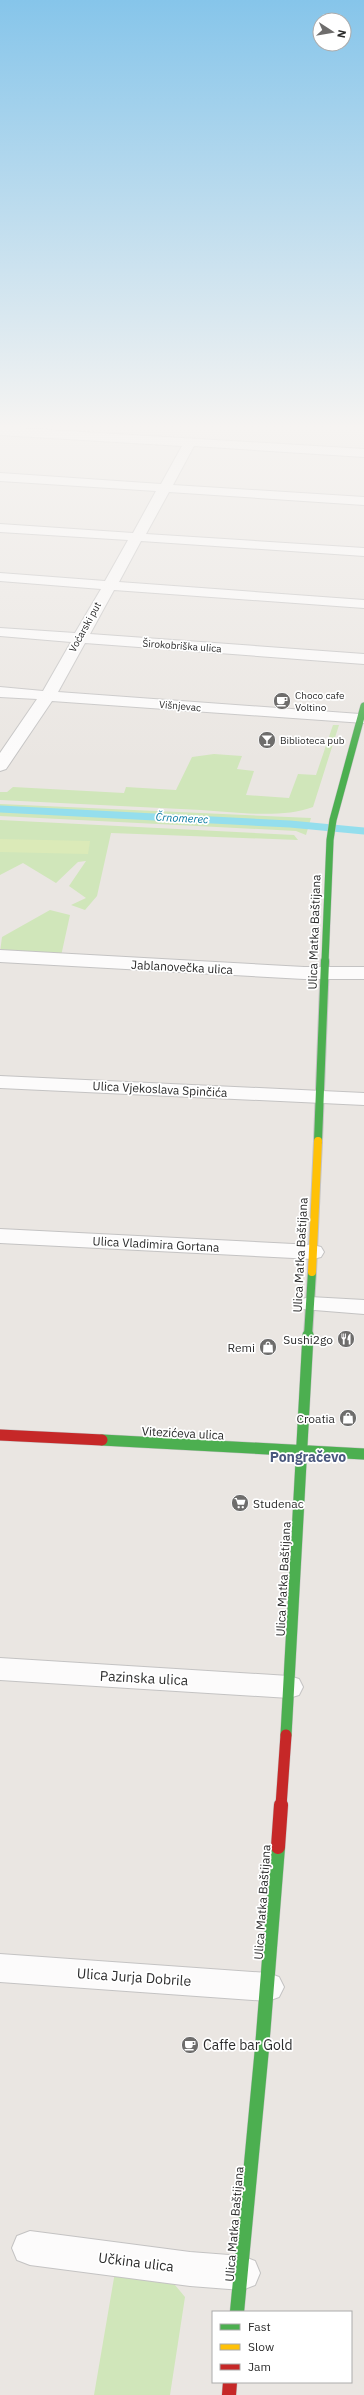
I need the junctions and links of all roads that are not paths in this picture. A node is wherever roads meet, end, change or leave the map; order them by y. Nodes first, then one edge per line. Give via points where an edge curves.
1 (136, 537) edge
2 (147, 538) edge
3 (364, 552) edge
4 (0, 577) edge
5 (108, 585) junction
6 (359, 603) edge
7 (0, 632) edge
8 (79, 639) junction
9 (364, 659) edge
10 (0, 692) edge
11 (48, 695) junction
12 (362, 712) edge
13 (0, 766) edge
14 (0, 956) edge
15 (324, 973) junction
16 (364, 973) edge
17 (0, 1082) edge
18 (320, 1096) junction
19 (364, 1098) edge
20 (0, 1236) edge
21 (313, 1252) junction
22 (310, 1304) junction
23 (364, 1307) edge
24 (0, 1435) edge
25 (302, 1451) junction
26 (364, 1454) edge
27 (0, 1669) edge
28 (289, 1687) junction
29 (0, 1968) edge
30 (268, 1987) junction
31 (30, 2248) dead end
32 (242, 2273) junction
33 (238, 2311) edge
34 (230, 2383) edge
35 (229, 2395) edge

1 - 5 street, Voćarski put
2 - 3 street
4 - 5 street
5 - 6 street
5 - 8 street, Voćarski put
7 - 8 street, Širokobriška ulica
8 - 9 street, Širokobriška ulica
8 - 11 street, Voćarski put
10 - 11 street, Višnjevac
11 - 12 street, Višnjevac
11 - 13 street, Voćarski put
12 - 15 street, Ulica Matka Baštijana via 330,837
14 - 15 street, Jablanovečka ulica
15 - 16 street, Jablanovečka ulica
15 - 18 street, Ulica Matka Baštijana
17 - 18 street, Ulica Vjekoslava Spinčića
18 - 19 street, Ulica Vjekoslava Spinčića
18 - 21 street, Ulica Matka Baštijana
20 - 21 street, Ulica Vladimira Gortana
21 - 22 street, Ulica Matka Baštijana
22 - 23 street
22 - 25 street, Ulica Matka Baštijana
24 - 25 street, Vitezićeva ulica
25 - 26 street, Vitezićeva ulica
25 - 28 street, Ulica Matka Baštijana
27 - 28 street, Pazinska ulica
28 - 30 street, Ulica Matka Baštijana
29 - 30 street, Ulica Jurja Dobrile
30 - 32 street, Ulica Matka Baštijana
31 - 32 street, Učkina ulica
32 - 33 street, Ulica Matka Baštijana
34 - 35 street

